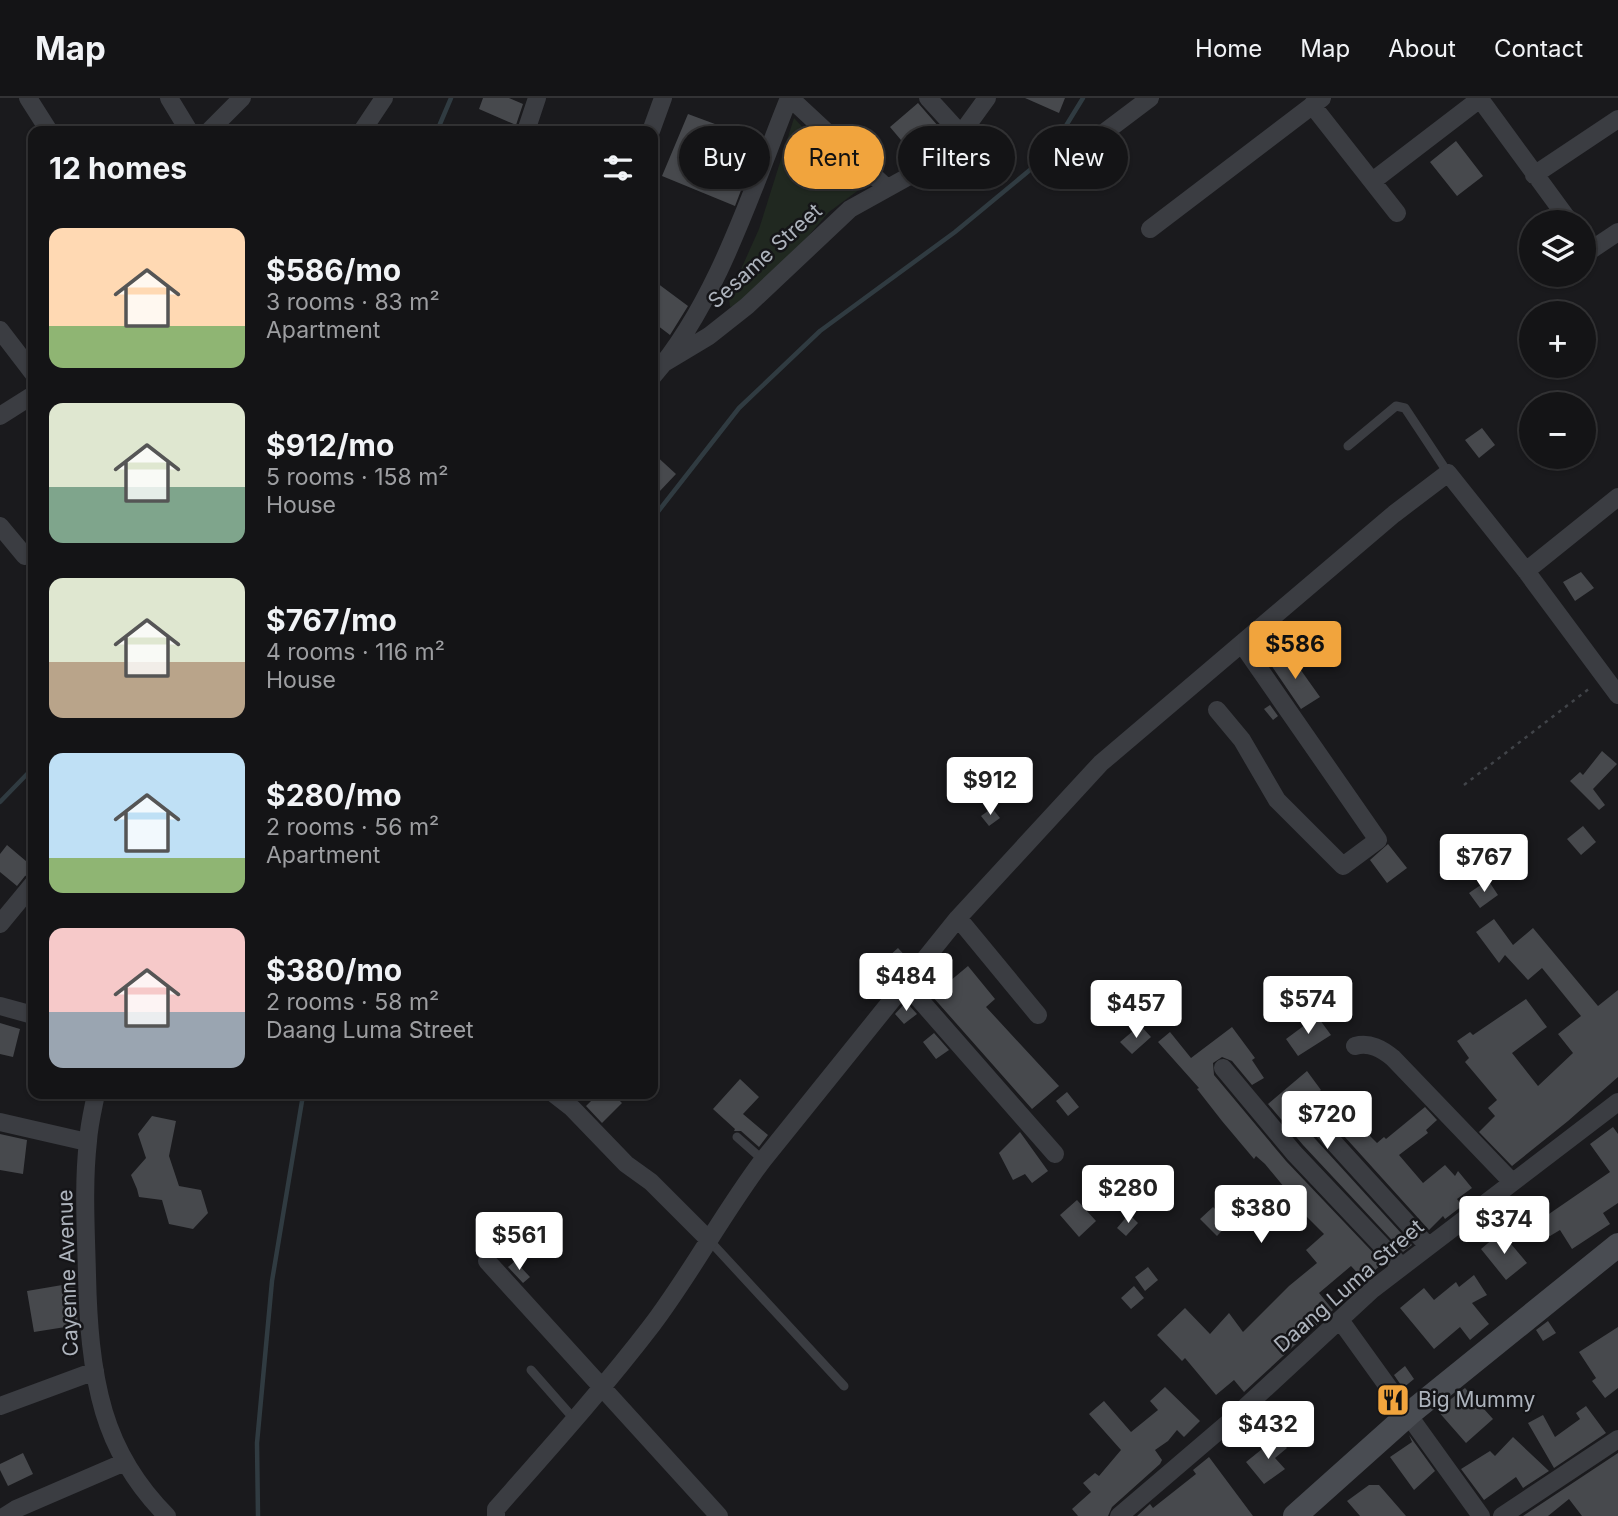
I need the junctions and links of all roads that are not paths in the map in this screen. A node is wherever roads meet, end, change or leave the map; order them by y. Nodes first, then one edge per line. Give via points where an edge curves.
1 (28, 98) edge
2 (169, 98) edge
3 (242, 98) edge
4 (384, 98) edge
5 (537, 98) edge
6 (663, 98) edge
7 (789, 98) edge
8 (928, 98) edge
9 (987, 98) edge
10 (1150, 98) edge
11 (1481, 99) edge
12 (1317, 102) edge
13 (1618, 119) edge
14 (46, 126) edge
15 (186, 126) edge
16 (214, 126) edge
17 (365, 126) edge
18 (528, 126) edge
19 (654, 126) edge
20 (954, 126) edge
21 (967, 126) edge
22 (1113, 126) edge
23 (1534, 175) junction
24 (1374, 180) junction
25 (898, 182) edge
26 (887, 188) junction
27 (1561, 210) edge
28 (1397, 213) dead end
29 (1150, 229) dead end
30 (1618, 232) edge
31 (1596, 247) edge
32 (0, 330) edge
33 (28, 366) edge
34 (658, 369) edge
35 (28, 398) edge
36 (0, 416) edge
37 (1348, 446) dead end
38 (1448, 473) junction
39 (1618, 497) edge
40 (0, 526) edge
41 (24, 556) dead end
42 (1526, 571) junction
43 (1242, 644) junction
44 (1618, 695) edge
45 (1217, 710) dead end
46 (28, 890) edge
47 (958, 918) junction
48 (0, 924) edge
49 (905, 983) junction
50 (0, 1006) edge
51 (28, 1014) edge
52 (1038, 1015) dead end
53 (1355, 1046) dead end
54 (1223, 1068) dead end
55 (95, 1099) edge
56 (560, 1099) edge
57 (1618, 1101) edge
58 (0, 1122) edge
59 (1316, 1122) dead end
60 (737, 1137) dead end
61 (88, 1142) junction
62 (1055, 1154) dead end
63 (763, 1160) junction
64 (1512, 1182) junction
65 (708, 1239) junction
66 (1618, 1245) edge
67 (1428, 1246) junction
68 (487, 1261) dead end
69 (1402, 1267) junction
70 (1340, 1320) junction
71 (531, 1370) dead end
72 (95, 1371) junction
73 (844, 1386) dead end
74 (604, 1387) junction
75 (0, 1406) edge
76 (1409, 1414) junction
77 (575, 1420) junction
78 (1618, 1439) edge
79 (125, 1462) junction
80 (5, 1516) edge
81 (167, 1516) edge
82 (496, 1516) edge
83 (719, 1516) edge
84 (1119, 1516) edge
85 (1295, 1516) edge
86 (1481, 1516) edge
87 (1502, 1516) edge

1 - 14 street
2 - 15 street
3 - 16 street
4 - 17 street
5 - 18 street
6 - 19 street
7 - 26 street
7 - 34 street via 715,280
8 - 20 street
9 - 21 street, Sesame Street
10 - 22 street
11 - 23 street
11 - 24 street
12 - 24 street
12 - 29 street
13 - 23 street
23 - 27 street
24 - 28 street
25 - 26 street, Sesame Street
26 - 34 street, Sesame Street via 850,209 747,306
30 - 31 street
32 - 33 street
35 - 36 street
37 - 38 lane via 1387,411 1405,408
38 - 42 street
38 - 43 street
39 - 42 street
40 - 41 street
42 - 44 street
43 - 45 street via 1378,840 1343,866 1277,800 1242,740
43 - 47 street via 1101,763
46 - 48 street
47 - 49 street
47 - 52 street
49 - 62 street
49 - 63 street
50 - 51 street
53 - 64 street via 1374,1046 1393,1058
54 - 69 street via 1312,1173
55 - 61 street, Cayenne Avenue
56 - 65 street
57 - 64 street, Daang Luma Street
58 - 61 street
59 - 67 street
60 - 63 lane
61 - 72 street, Cayenne Avenue via 88,1317
63 - 65 street
64 - 67 street, Daang Luma Street
65 - 73 lane
65 - 74 street via 654,1322
66 - 76 main road
67 - 69 street, Daang Luma Street
68 - 74 street
69 - 70 street, Daang Luma Street
70 - 76 street
70 - 84 street, Daang Luma Street
71 - 77 lane
72 - 75 street
72 - 79 street, Cayenne Avenue via 104,1412
74 - 77 street
74 - 83 street
76 - 85 main road
76 - 86 street
77 - 82 street via 496,1509
78 - 87 street
79 - 80 street
79 - 81 street, Cayenne Avenue

